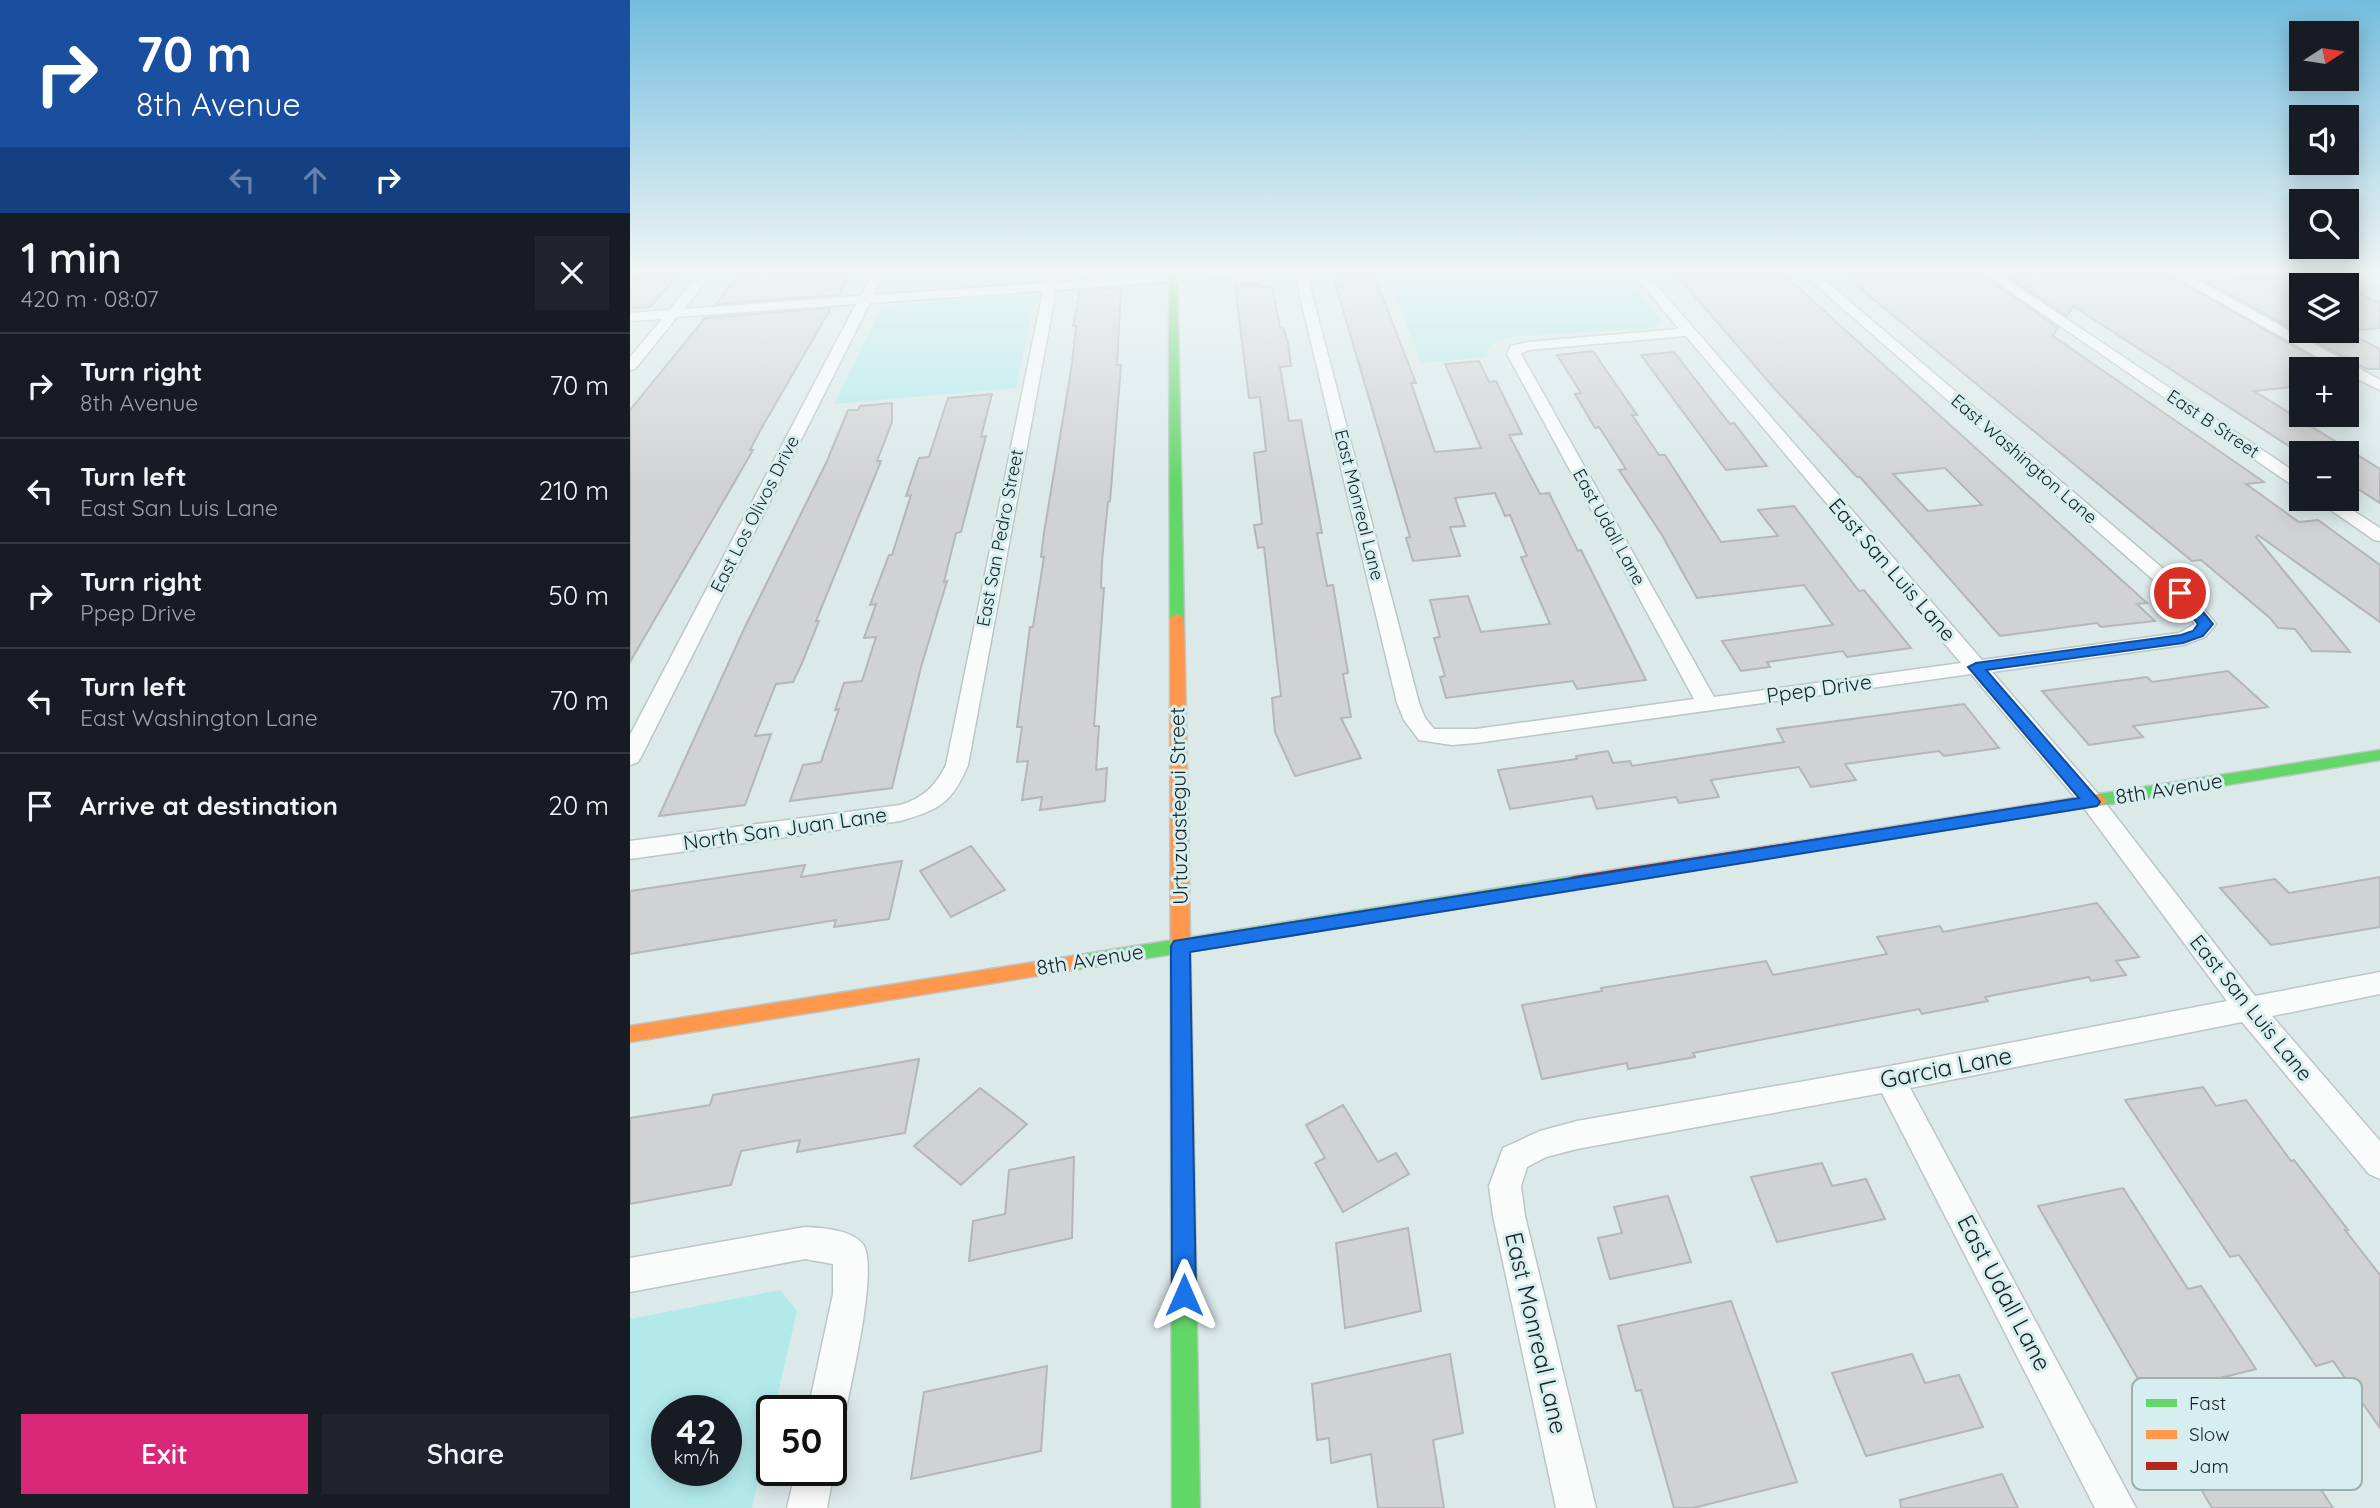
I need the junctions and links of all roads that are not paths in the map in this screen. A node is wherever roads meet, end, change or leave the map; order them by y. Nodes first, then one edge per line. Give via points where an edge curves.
1 (650, 341) edge
2 (845, 341) edge
3 (1040, 341) edge
4 (1174, 341) edge
5 (1318, 341) edge
6 (1593, 341) edge
7 (1696, 341) edge
8 (1888, 341) edge
9 (2091, 341) edge
10 (2299, 341) edge
11 (630, 366) edge
12 (2380, 386) edge
13 (2289, 475) edge
14 (2342, 511) edge
15 (2380, 536) edge
16 (2206, 624) joint
17 (1976, 667) junction
18 (1707, 704) junction
19 (1427, 734) joint
20 (2380, 755) edge
21 (630, 757) edge
22 (937, 799) joint
23 (2092, 802) junction
24 (630, 850) edge
25 (1180, 946) junction
26 (2380, 983) edge
27 (2248, 1007) junction
28 (630, 1034) edge
29 (1890, 1079) junction
30 (1514, 1158) joint
31 (2380, 1164) edge
32 (630, 1275) edge
33 (830, 1395) edge
34 (812, 1486) edge
35 (807, 1508) edge
36 (1186, 1508) edge
37 (1576, 1508) edge
38 (2116, 1508) edge

1 - 11 street
2 - 21 street, East Los Olivos Drive
3 - 22 street, East San Pedro Street via 957,765
4 - 25 main road, Urtuzuastegui Street
5 - 19 street, East Monreal Lane via 1408,703
6 - 18 street, East Udall Lane via 1516,349 1516,358
7 - 17 street, East San Luis Lane
8 - 16 street, East Washington Lane via 2180,593
9 - 13 street, East B Street
10 - 12 street
14 - 15 street
16 - 17 street, Ppep Drive via 2198,634 2183,639
17 - 18 street, Ppep Drive
17 - 23 street, East San Luis Lane
18 - 19 street, Ppep Drive via 1476,736
20 - 23 main road, 8th Avenue
22 - 24 street, North San Juan Lane via 900,813
23 - 25 main road, 8th Avenue
23 - 27 street, East San Luis Lane
25 - 28 main road, 8th Avenue
25 - 36 main road, Urtuzuastegui Street
26 - 27 street, Garcia Lane
27 - 29 street, Garcia Lane
27 - 31 street, East San Luis Lane
29 - 30 street, Garcia Lane via 1577,1135
29 - 38 street, East Udall Lane
30 - 37 street, East Monreal Lane via 1505,1186 1509,1216
32 - 33 street via 805,1243 831,1245 850,1255 850,1294
34 - 35 street

